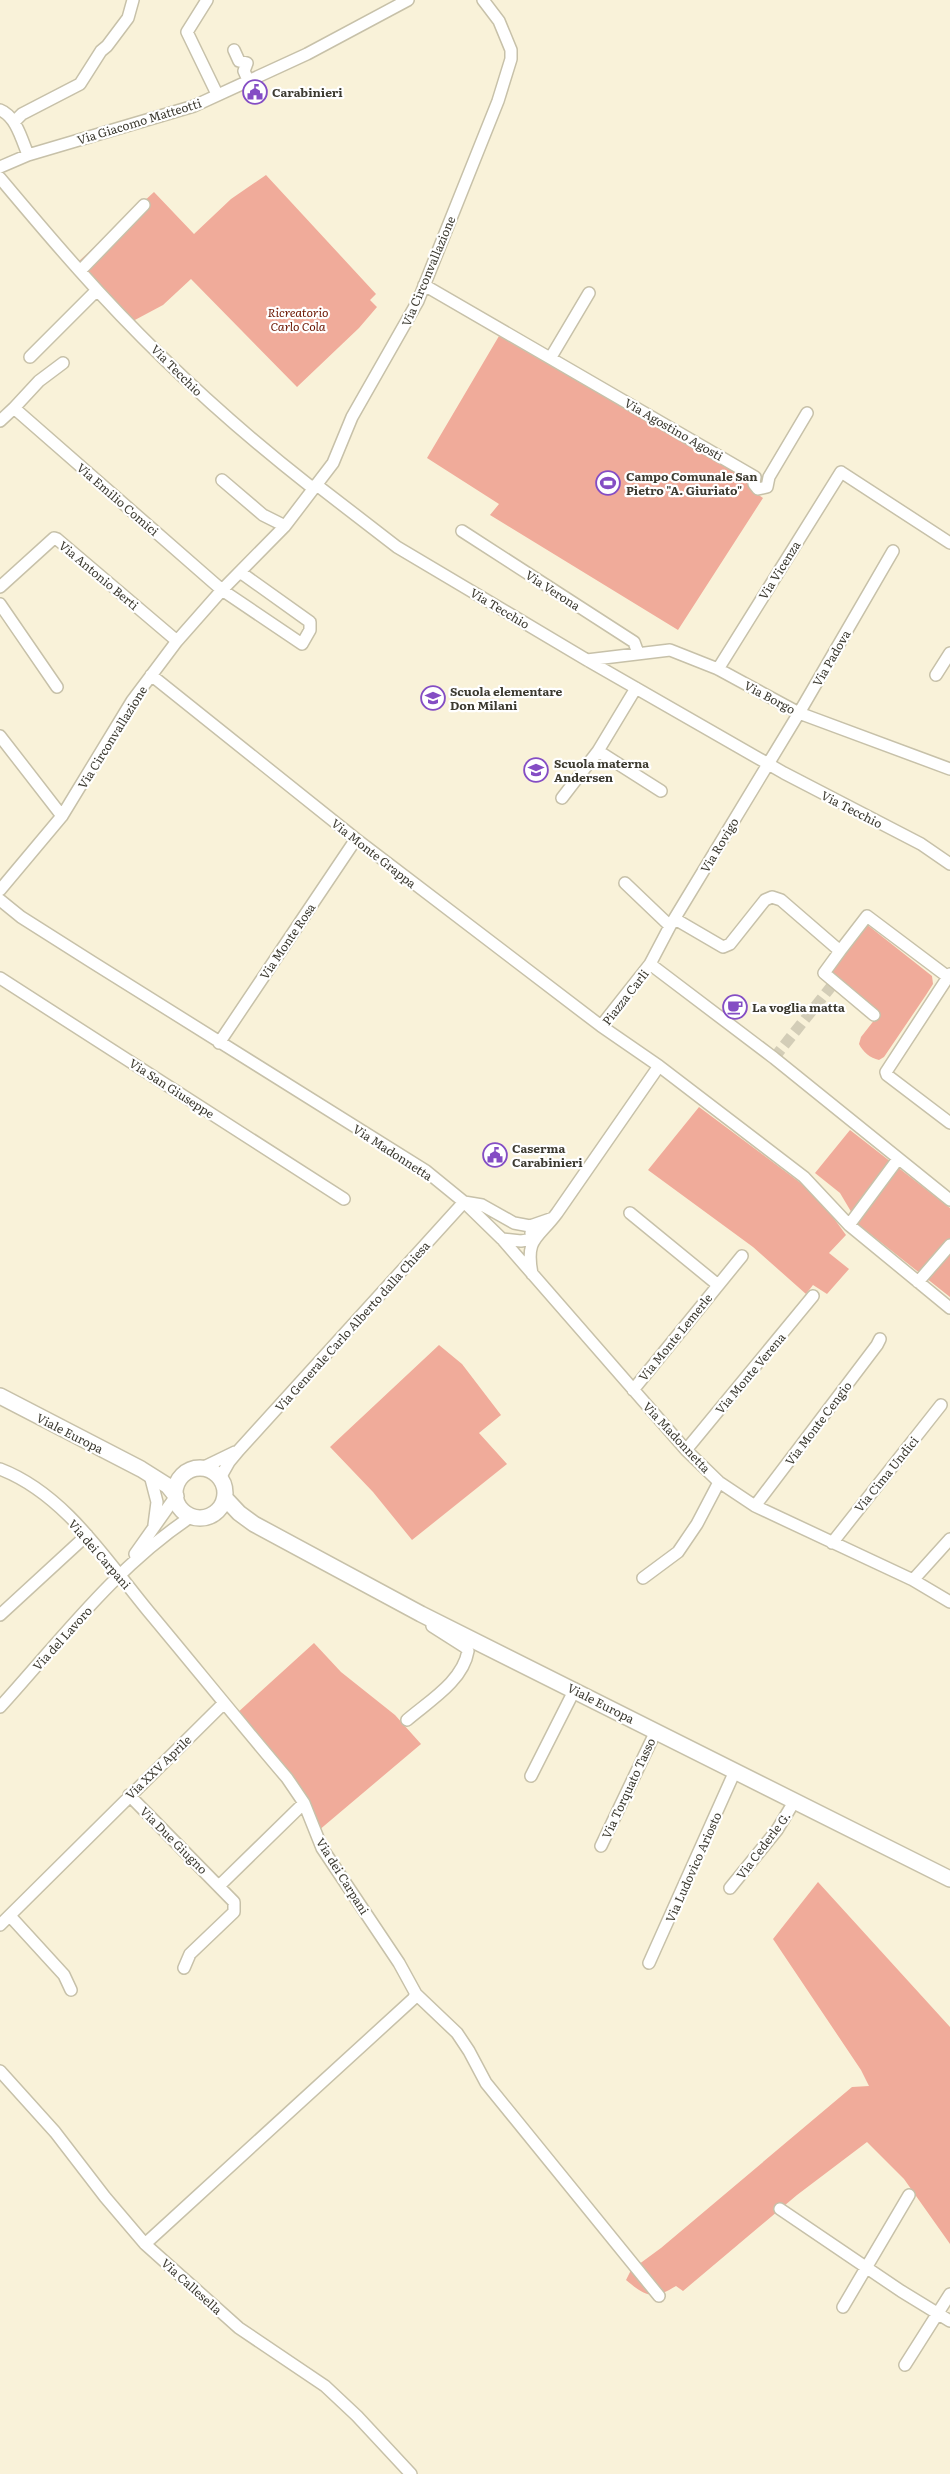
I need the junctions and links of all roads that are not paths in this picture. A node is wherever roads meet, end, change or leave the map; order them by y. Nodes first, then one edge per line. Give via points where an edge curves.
1 (134, 0) edge
2 (207, 0) edge
3 (483, 0) edge
4 (400, 2) edge
5 (217, 94) junction
6 (0, 110) edge
7 (14, 122) junction
8 (28, 155) junction
9 (0, 167) edge
10 (0, 178) edge
11 (144, 206) dead end
12 (80, 271) junction
13 (424, 285) junction
14 (97, 290) junction
15 (589, 293) dead end
16 (30, 357) dead end
17 (551, 357) junction
18 (63, 363) dead end
19 (14, 408) junction
20 (807, 414) dead end
21 (0, 421) edge
22 (222, 480) dead end
23 (318, 486) junction
24 (285, 526) junction
25 (462, 531) dead end
26 (950, 543) edge
27 (892, 551) dead end
28 (240, 572) junction
29 (0, 587) edge
30 (222, 590) junction
31 (0, 604) edge
32 (177, 641) junction
33 (638, 653) junction
34 (950, 653) edge
35 (587, 660) junction
36 (718, 669) junction
37 (151, 675) junction
38 (936, 675) dead end
39 (57, 687) dead end
40 (636, 688) junction
41 (799, 713) junction
42 (0, 736) edge
43 (598, 751) junction
44 (768, 764) junction
45 (950, 769) edge
46 (661, 791) dead end
47 (562, 798) dead end
48 (62, 816) junction
49 (356, 839) junction
50 (950, 864) edge
51 (625, 883) dead end
52 (2, 888) edge
53 (0, 900) edge
54 (673, 922) junction
55 (840, 952) junction
56 (650, 964) junction
57 (949, 975) edge
58 (0, 978) edge
59 (874, 1015) dead end
60 (601, 1026) junction
61 (219, 1042) junction
62 (659, 1066) junction
63 (950, 1123) edge
64 (898, 1160) junction
65 (344, 1199) dead end
66 (950, 1200) edge
67 (464, 1202) junction
68 (630, 1213) dead end
69 (553, 1218) junction
70 (849, 1225) junction
71 (530, 1226) junction
72 (502, 1239) junction
73 (533, 1239) junction
74 (950, 1245) edge
75 (742, 1256) dead end
76 (532, 1274) junction
77 (918, 1282) junction
78 (718, 1285) junction
79 (813, 1296) dead end
80 (950, 1308) edge
81 (880, 1339) dead end
82 (633, 1390) junction
83 (0, 1396) edge
84 (941, 1405) dead end
85 (239, 1450) junction
86 (686, 1450) junction
87 (0, 1469) edge
88 (195, 1470) junction
89 (145, 1472) junction
90 (220, 1478) junction
91 (719, 1482) junction
92 (176, 1496) junction
93 (225, 1498) junction
94 (755, 1506) junction
95 (192, 1516) junction
96 (209, 1516) junction
97 (254, 1524) junction
98 (154, 1527) junction
99 (87, 1535) junction
100 (950, 1539) edge
101 (832, 1543) junction
102 (121, 1572) junction
103 (643, 1578) dead end
104 (913, 1580) junction
105 (950, 1602) edge
106 (421, 1614) junction
107 (0, 1615) edge
108 (575, 1689) junction
109 (223, 1704) junction
110 (0, 1707) edge
111 (407, 1720) dead end
112 (656, 1731) junction
113 (736, 1771) junction
114 (531, 1776) dead end
115 (129, 1795) junction
116 (794, 1802) junction
117 (304, 1803) junction
118 (601, 1846) dead end
119 (950, 1878) edge
120 (220, 1886) junction
121 (730, 1888) dead end
122 (10, 1916) junction
123 (0, 1925) edge
124 (649, 1963) dead end
125 (184, 1968) dead end
126 (71, 1990) dead end
127 (416, 1994) junction
128 (0, 2071) edge
129 (908, 2195) dead end
130 (780, 2209) dead end
131 (145, 2244) junction
132 (867, 2268) junction
133 (950, 2294) edge
134 (659, 2296) dead end
135 (843, 2306) dead end
136 (937, 2312) junction
137 (950, 2321) edge
138 (905, 2365) dead end
139 (411, 2474) edge

1 - 7 street via 128,18 100,51 80,84 22,114
2 - 5 street via 187,32
3 - 13 street, Via Circonvallazione via 504,28 511,59 486,132
4 - 5 street, Via Giacomo Matteotti via 307,54 241,65
5 - 8 street, Via Giacomo Matteotti via 194,106
6 - 7 street
7 - 8 street
8 - 9 street, Via Giacomo Matteotti
10 - 12 street, Via Tecchio
11 - 12 street
12 - 14 street, Via Tecchio
13 - 17 street, Via Agostino Agosti
13 - 23 street, Via Circonvallazione via 352,417 333,463
14 - 16 street
14 - 23 street, Via Tecchio via 251,440 310,486
15 - 17 street
17 - 20 street, Via Agostino Agosti via 755,477 754,484 758,489 768,487 769,477
18 - 19 street via 39,381
19 - 21 street
19 - 30 street, Via Emilio Comici
22 - 24 street via 263,515
23 - 24 street, Via Circonvallazione
23 - 35 street, Via Tecchio via 397,547
24 - 28 street, Via Circonvallazione
25 - 33 street, Via Verona via 634,642
26 - 36 street, Via Vicenza via 841,472
27 - 41 street, Via Padova
28 - 30 street, Via Circonvallazione
28 - 30 street via 310,622 310,630 302,644
29 - 32 street, Via Antonio Berti via 54,538 58,539
30 - 32 street, Via Circonvallazione
31 - 39 street
32 - 37 street, Via Circonvallazione
33 - 35 street, Via Borgo
33 - 36 street, Via Borgo via 670,650
34 - 38 street
35 - 40 street, Via Tecchio
36 - 41 street, Via Borgo
37 - 48 street, Via Circonvallazione
37 - 49 street, Via Monte Grappa
40 - 43 street
40 - 44 street, Via Tecchio
41 - 44 street, Via Padova
41 - 45 street, Via Borgo
42 - 48 street
43 - 46 street
43 - 47 street
44 - 50 street, Via Tecchio via 921,844
44 - 54 street, Via Rovigo
48 - 52 street, Via Circonvallazione
49 - 60 street, Via Monte Grappa
49 - 61 street, Via Monte Rosa
51 - 54 street
53 - 61 street, Via Madonnetta via 21,917
54 - 55 street via 723,946 730,944 765,900 772,897 781,900
54 - 56 street, Via Rovigo
55 - 57 street via 866,916
55 - 59 street via 824,973
56 - 60 street, Piazza Carli
56 - 64 street, Piazza Carli via 774,1058
57 - 63 street via 886,1072
58 - 65 street, Via San Giuseppe
60 - 62 street, Piazza Carli
61 - 67 street, Via Madonnetta via 426,1171
62 - 69 street
62 - 70 street, Piazza Carli via 804,1177
64 - 66 street, Piazza Carli
64 - 70 street
67 - 71 street via 482,1205 514,1223
67 - 72 street, Via Madonnetta
67 - 85 street, Via Generale Carlo Alberto dalla Chiesa
68 - 78 street, Via Monte Lemerle
69 - 71 street
69 - 73 street
70 - 77 street, Piazza Carli
71 - 73 street
72 - 73 street
72 - 76 street, Via Madonnetta
73 - 76 street via 528,1256
74 - 77 street
75 - 78 street, Via Monte Lemerle
76 - 82 street, Via Madonnetta
77 - 80 street, Piazza Carli
78 - 82 street, Via Monte Lemerle
79 - 86 street, Via Monte Verena
81 - 94 street, Via Monte Cengio
82 - 86 street, Via Madonnetta
83 - 89 main road, Viale Europa
84 - 101 street, Via Cima Undici
85 - 88 street, Via Generale Carlo Alberto dalla Chiesa
85 - 90 street, Via Generale Carlo Alberto dalla Chiesa
86 - 91 street, Via Madonnetta
87 - 99 street, Via dei Carpani via 39,1491
88 - 89 main road, Viale Europa via 163,1474
88 - 90 main road via 209,1470
88 - 92 main road via 178,1482
89 - 92 main road, Viale Europa via 168,1486
89 - 98 street via 156,1502
90 - 93 main road
91 - 94 street, Via Madonnetta
91 - 103 street, Via Madonnetta via 678,1552
92 - 95 main road via 181,1508
92 - 98 street, Via del Lavoro
93 - 96 main road via 216,1512
93 - 97 main road, Viale Europa via 238,1514
94 - 101 street, Via Madonnetta
95 - 96 main road
95 - 102 street, Via del Lavoro via 164,1534
96 - 97 main road, Viale Europa
97 - 106 main road, Viale Europa
98 - 102 street, Via del Lavoro
99 - 102 street, Via dei Carpani
99 - 107 street
100 - 104 street
101 - 104 street, Via Madonnetta
102 - 109 street, Via dei Carpani
102 - 110 street, Via del Lavoro
104 - 105 street, Via Madonnetta
106 - 108 main road, Viale Europa
106 - 111 street via 425,1621 468,1651 459,1674
108 - 112 main road, Viale Europa
108 - 114 street
109 - 115 street, Via XXV Aprile
109 - 117 street, Via dei Carpani via 287,1778
112 - 113 main road, Viale Europa
112 - 118 street, Via Torquato Tasso
113 - 116 main road, Viale Europa
113 - 124 street, Via Ludovico Ariosto
115 - 120 street, Via Due Giugno
115 - 122 street, Via XXV Aprile
116 - 119 main road, Viale Europa
116 - 121 street, Via Cederle G. via 777,1830
117 - 120 street
117 - 127 street, Via dei Carpani via 322,1848
120 - 125 street, Via Due Giugno via 234,1902 234,1912 190,1954
122 - 123 street, Via XXV Aprile
122 - 126 street via 64,1975
127 - 131 street
127 - 134 street, Via dei Carpani via 456,2033 470,2051 486,2083
128 - 131 street, Via Callesella via 55,2132
129 - 132 street
130 - 132 street
131 - 139 street, Via Callesella via 239,2328 325,2386
132 - 135 street
132 - 136 street
133 - 136 street
136 - 137 street
136 - 138 street

